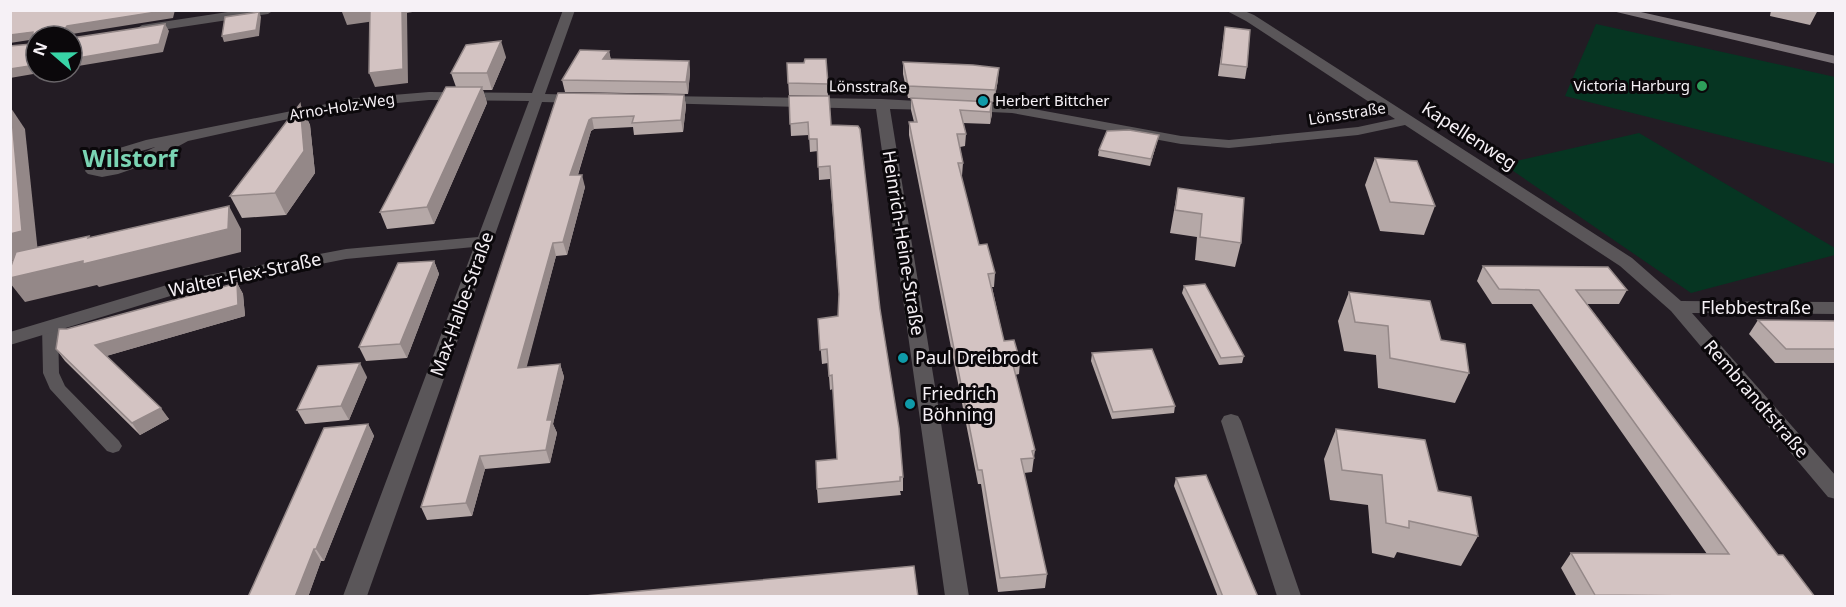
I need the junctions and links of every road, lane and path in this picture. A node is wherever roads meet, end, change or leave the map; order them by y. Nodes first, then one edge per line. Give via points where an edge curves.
1 (268, 10) edge
2 (569, 10) edge
3 (1231, 10) edge
4 (1614, 10) edge
5 (131, 31) edge
6 (1836, 60) edge
7 (539, 98) junction
8 (598, 99) edge
9 (645, 100) edge
10 (882, 103) junction
11 (1408, 120) junction
12 (184, 137) junction
13 (485, 241) junction
14 (1677, 307) junction
15 (1836, 308) edge
16 (50, 326) junction
17 (10, 339) edge
18 (1231, 421) dead end
19 (113, 446) dead end
20 (1836, 491) edge
21 (355, 597) edge
22 (957, 597) edge
23 (1289, 597) edge

1 - 5 street
2 - 7 street, Max-Halbe-Straße
3 - 11 street, Kapellenweg via 1250,18
4 - 6 main road
7 - 8 street
7 - 12 street, Arno-Holz-Weg via 379,99
7 - 13 street, Max-Halbe-Straße
9 - 10 street, Lönsstraße
10 - 11 street, Lönsstraße via 1012,109 1181,140 1229,144 1358,132
10 - 22 street, Heinrich-Heine-Straße
11 - 14 street, Kapellenweg via 1626,262
12 - 12 street, Arno-Holz-Weg via 113,154 95,164 93,171 109,172 123,167
13 - 16 street, Walter-Flex-Straße via 346,254 187,285
13 - 21 street, Max-Halbe-Straße
14 - 15 street, Flebbestraße
14 - 20 street, Rembrandtstraße
16 - 17 street, Walter-Flex-Straße
16 - 19 lane via 51,373 58,389
18 - 23 street

